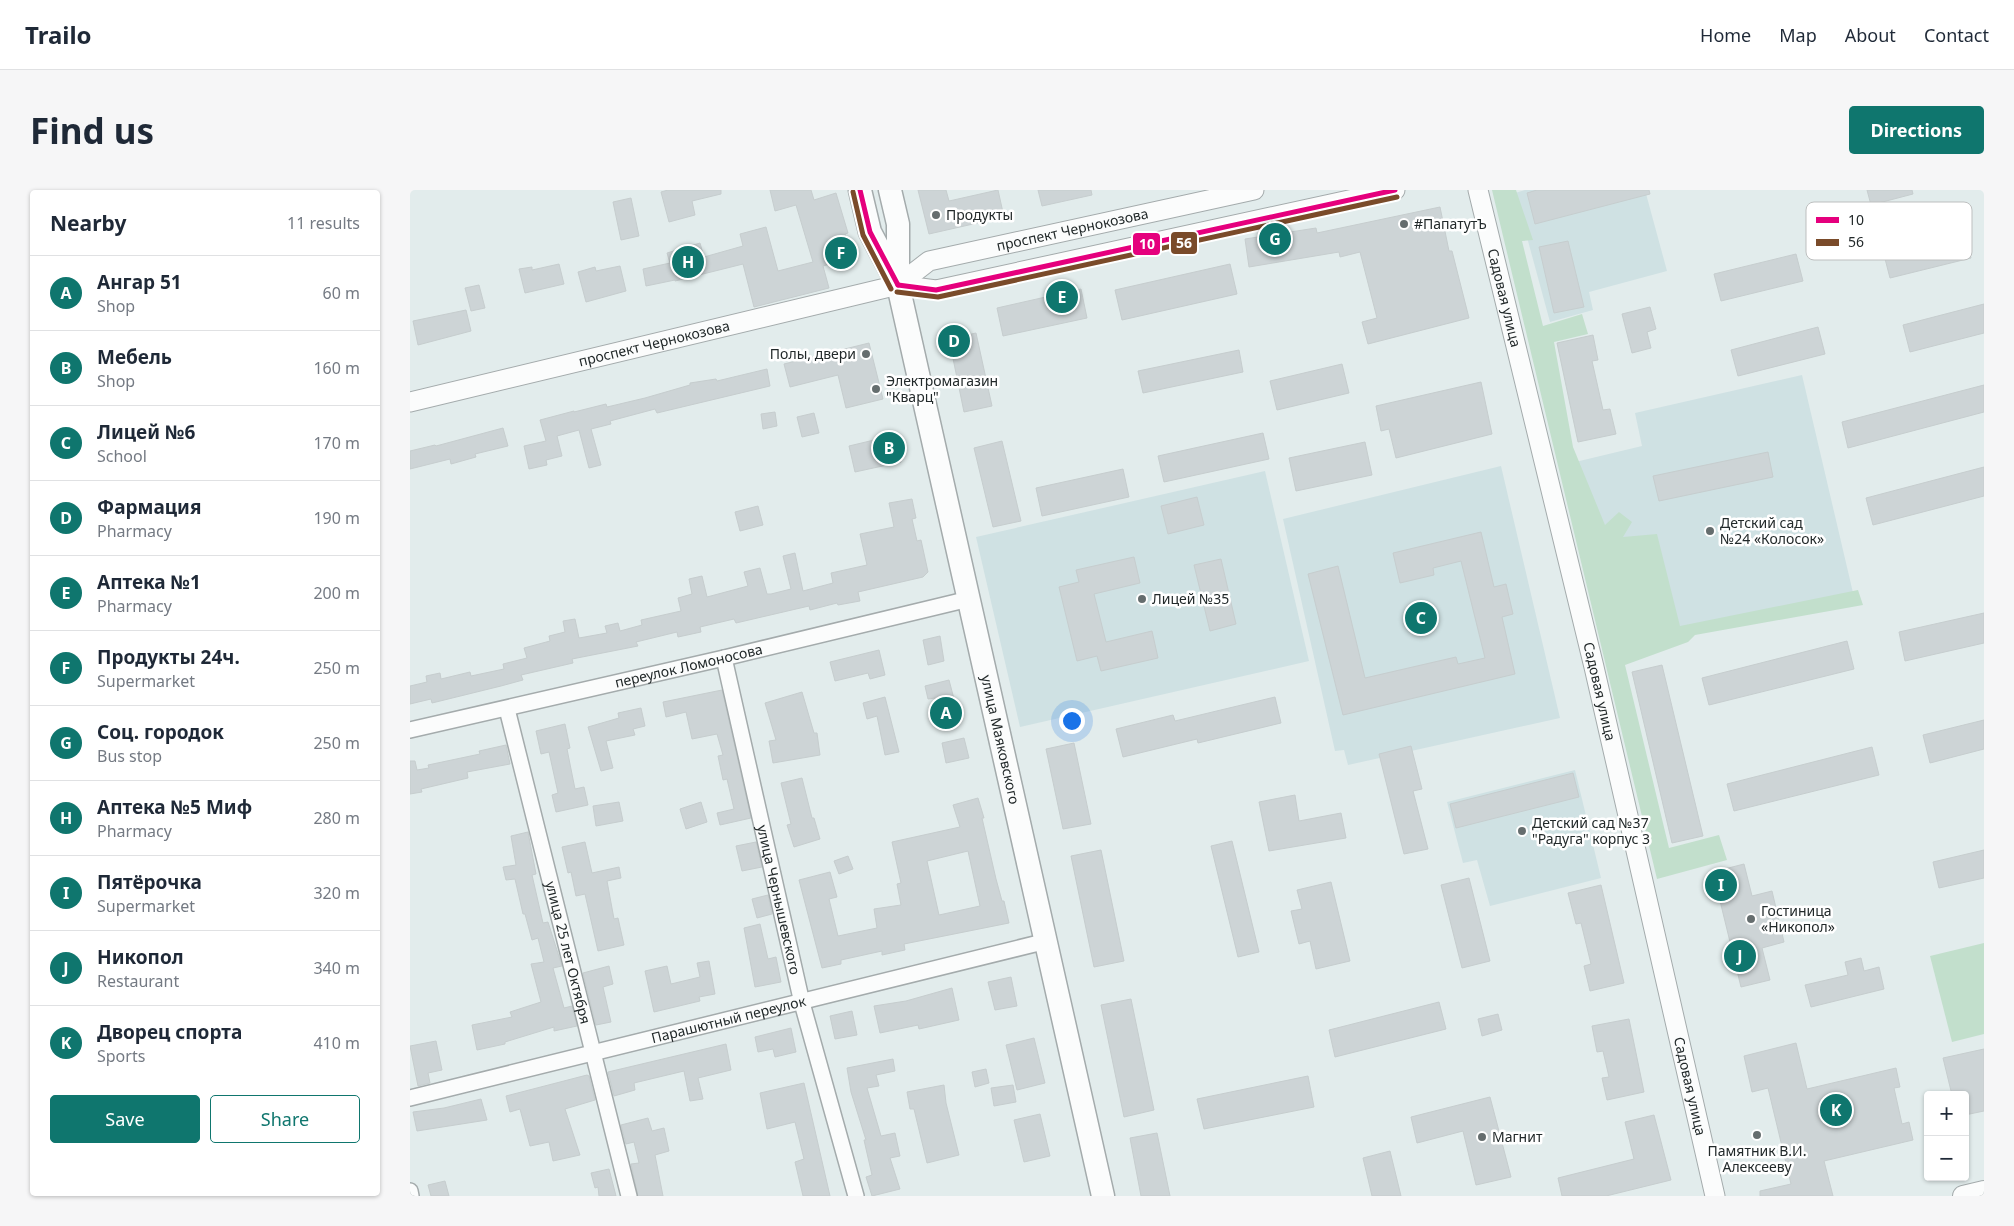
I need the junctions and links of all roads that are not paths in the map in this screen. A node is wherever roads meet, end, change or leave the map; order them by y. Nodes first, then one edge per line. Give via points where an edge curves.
1 (860, 190) edge
2 (890, 190) edge
3 (1254, 190) edge
4 (1395, 190) edge
5 (1478, 190) edge
6 (898, 284) junction
7 (410, 402) edge
8 (969, 599) junction
9 (724, 658) junction
10 (507, 709) junction
11 (410, 730) edge
12 (1047, 941) junction
13 (802, 1003) junction
14 (593, 1054) junction
15 (410, 1098) edge
16 (410, 1191) edge
17 (1984, 1191) edge
18 (411, 1196) edge
19 (629, 1196) edge
20 (856, 1196) edge
21 (1103, 1196) edge
22 (1715, 1196) edge
23 (1963, 1196) edge

1 - 6 main road, улица Маяковского via 870,232
2 - 6 main road, улица Маяковского via 898,224
3 - 6 street, проспект Чернокозова via 929,262
4 - 6 street, проспект Чернокозова via 936,290
5 - 22 street, Садовая улица via 1594,666
6 - 7 street, проспект Чернокозова
6 - 8 main road, улица Маяковского
8 - 9 street, переулок Ломоносова
8 - 12 main road, улица Маяковского
9 - 10 street, переулок Ломоносова
9 - 13 street, улица Чернышевского
10 - 11 street, переулок Ломоносова
10 - 14 street, улица 25 лет Октября
12 - 13 street, Парашютный переулок
12 - 21 main road, улица Маяковского
13 - 14 street, Парашютный переулок
13 - 20 street, улица Чернышевского
14 - 15 street, Парашютный переулок
14 - 19 street, улица 25 лет Октября
16 - 18 street
17 - 23 main road

